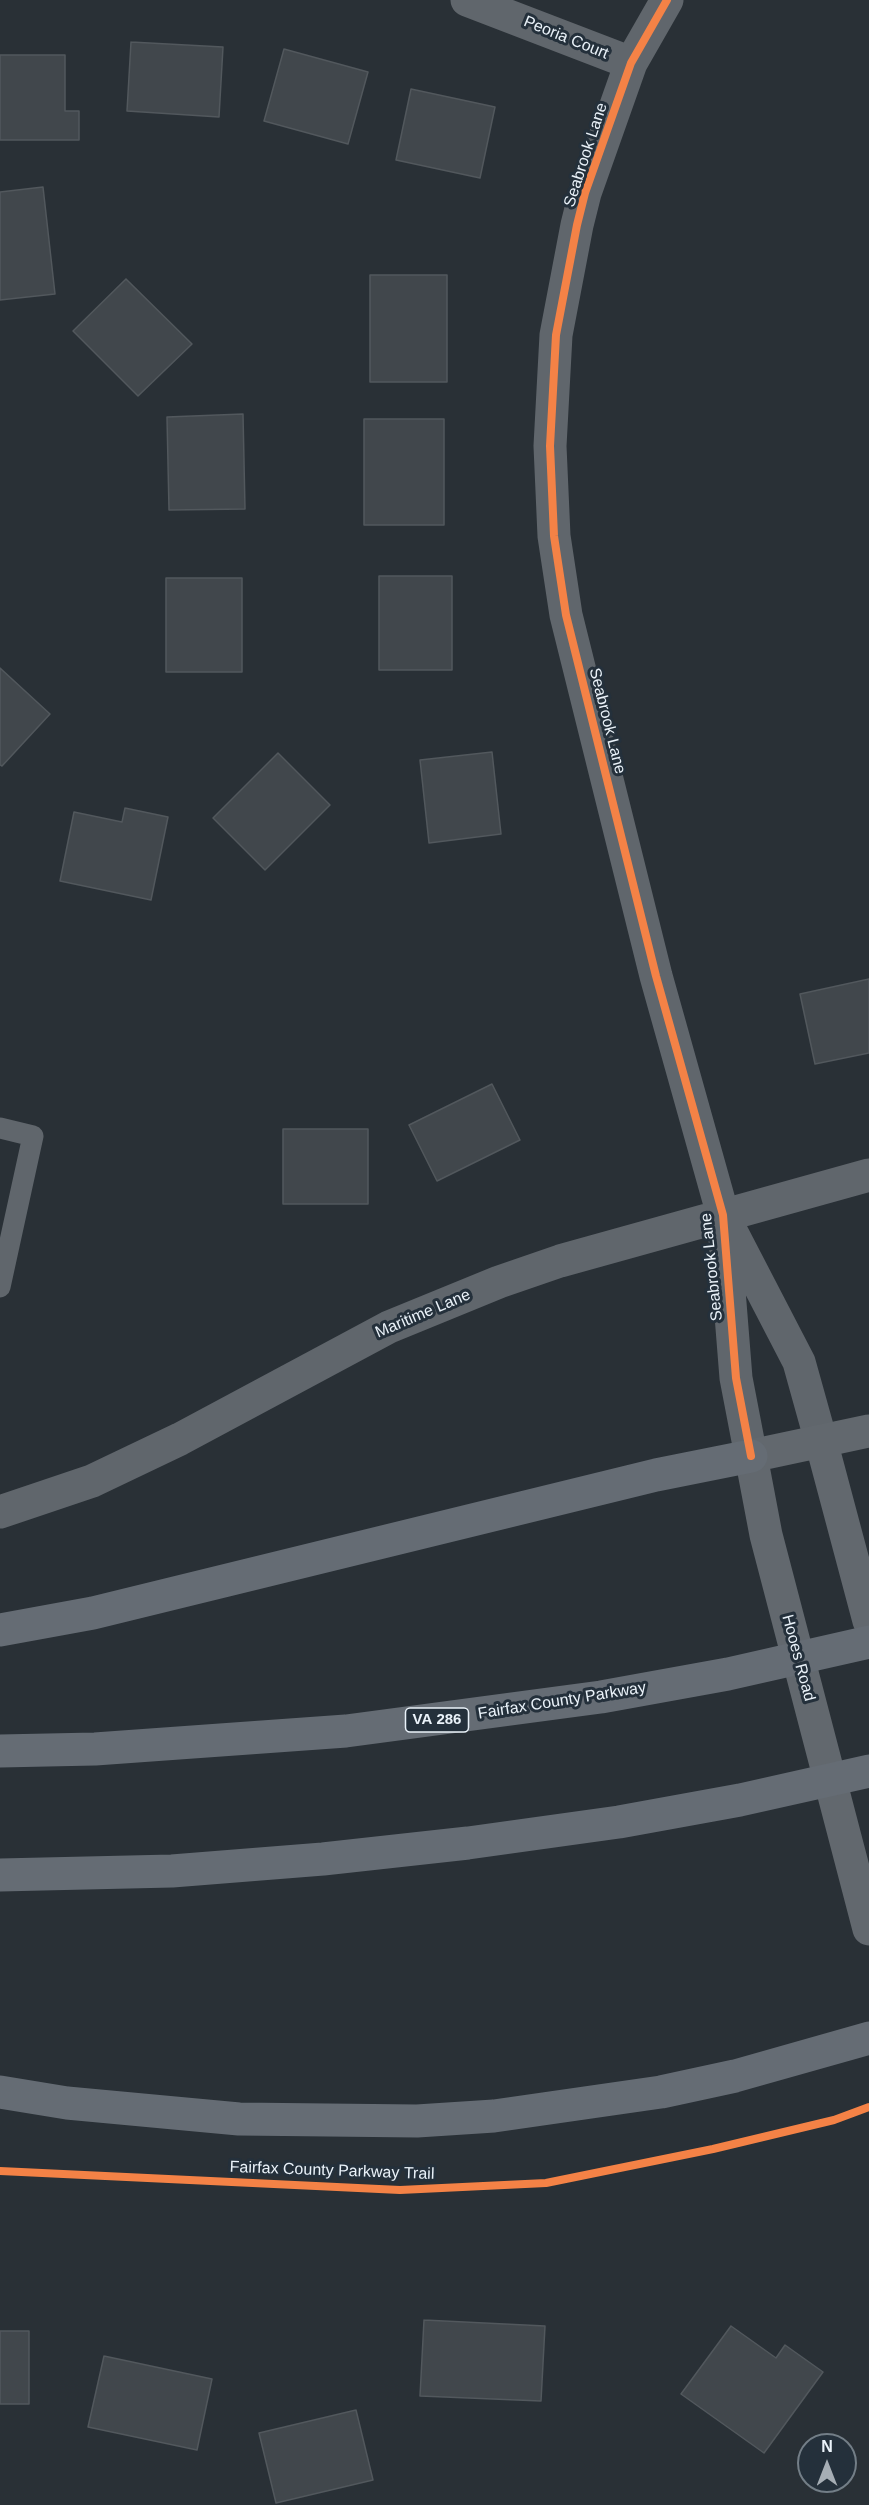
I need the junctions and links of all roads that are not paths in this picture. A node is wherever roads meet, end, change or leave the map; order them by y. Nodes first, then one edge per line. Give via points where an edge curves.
1 (467, 0) edge
2 (667, 0) edge
3 (631, 63) junction
4 (0, 1128) edge
5 (869, 1175) edge
6 (723, 1215) junction
7 (0, 1287) edge
8 (869, 1431) edge
9 (821, 1441) junction
10 (751, 1456) junction
11 (2, 1506) edge
12 (869, 1621) edge
13 (0, 1630) edge
14 (869, 1642) edge
15 (0, 1750) edge
16 (869, 1772) edge
17 (0, 1875) edge
18 (866, 1918) edge
19 (869, 2038) edge
20 (0, 2092) edge

1 - 3 street, Peoria Court
2 - 3 street, Seabrook Lane
3 - 6 street, Seabrook Lane via 582,204 556,335 550,446 554,536 566,615 656,976
4 - 7 lane via 33,1136
5 - 6 street, Maritime Lane
6 - 9 street, Seabrook Lane via 799,1362
6 - 10 street, Seabrook Lane via 736,1378
6 - 11 street, Maritime Lane via 560,1261 442,1305 389,1327 136,1461 92,1481
8 - 9 main road
9 - 10 main road
9 - 12 main road
10 - 13 highway via 656,1475 93,1613
10 - 18 main road, Hooes Road via 766,1535
14 - 15 highway, Fairfax County Parkway / VA 286 via 728,1674 601,1697 368,1729 197,1743
16 - 17 highway via 630,1820 468,1843 172,1871
19 - 20 highway via 735,2076 661,2092 527,2112 417,2121 228,2119 67,2103

